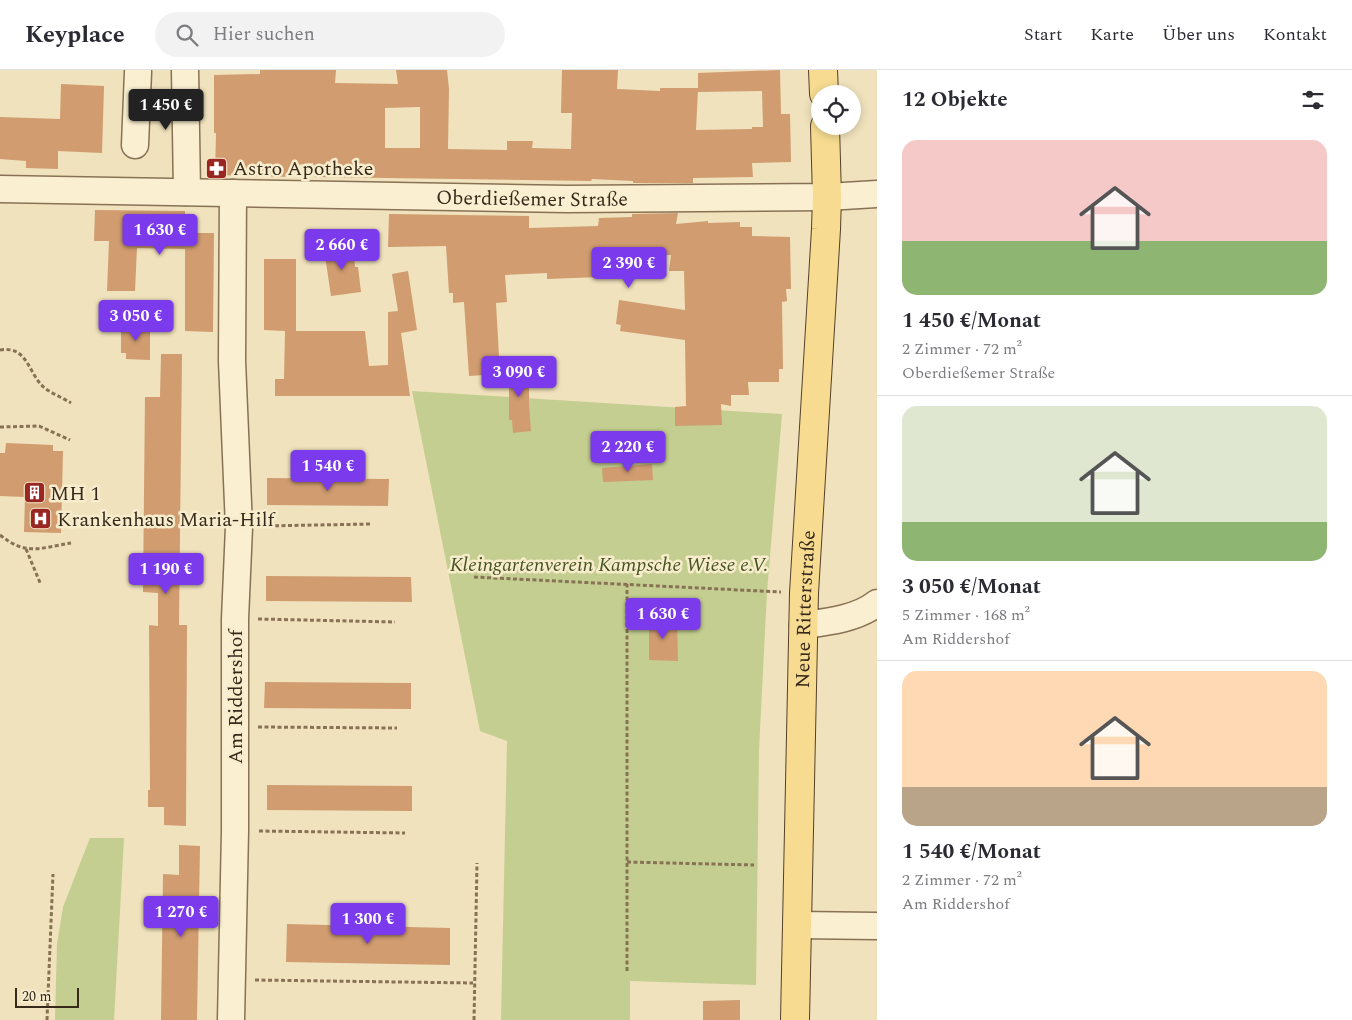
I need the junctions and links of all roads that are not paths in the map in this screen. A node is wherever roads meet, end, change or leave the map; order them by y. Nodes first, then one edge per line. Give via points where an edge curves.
1 (185, 70) edge
2 (823, 70) edge
3 (146, 71) edge
4 (824, 85) edge
5 (825, 135) edge
6 (135, 145) dead end
7 (0, 189) edge
8 (188, 192) junction
9 (233, 193) junction
10 (877, 194) edge
11 (827, 197) junction
12 (877, 603) edge
13 (803, 625) junction
14 (797, 925) junction
15 (877, 926) edge
16 (231, 1020) edge
17 (795, 1020) edge

1 - 8 street
2 - 4 main road
3 - 6 street
5 - 11 main road, Neue Ritterstraße
7 - 8 street, Oberdießemer Straße
8 - 9 street, Oberdießemer Straße
9 - 11 street, Oberdießemer Straße via 567,199
9 - 16 street, Am Riddershof via 232,361 239,527 235,619
10 - 11 street, Oberdießemer Straße
11 - 13 main road, Neue Ritterstraße
12 - 13 street via 849,616
13 - 14 main road, Neue Ritterstraße
14 - 15 street
14 - 17 main road, Neue Ritterstraße

